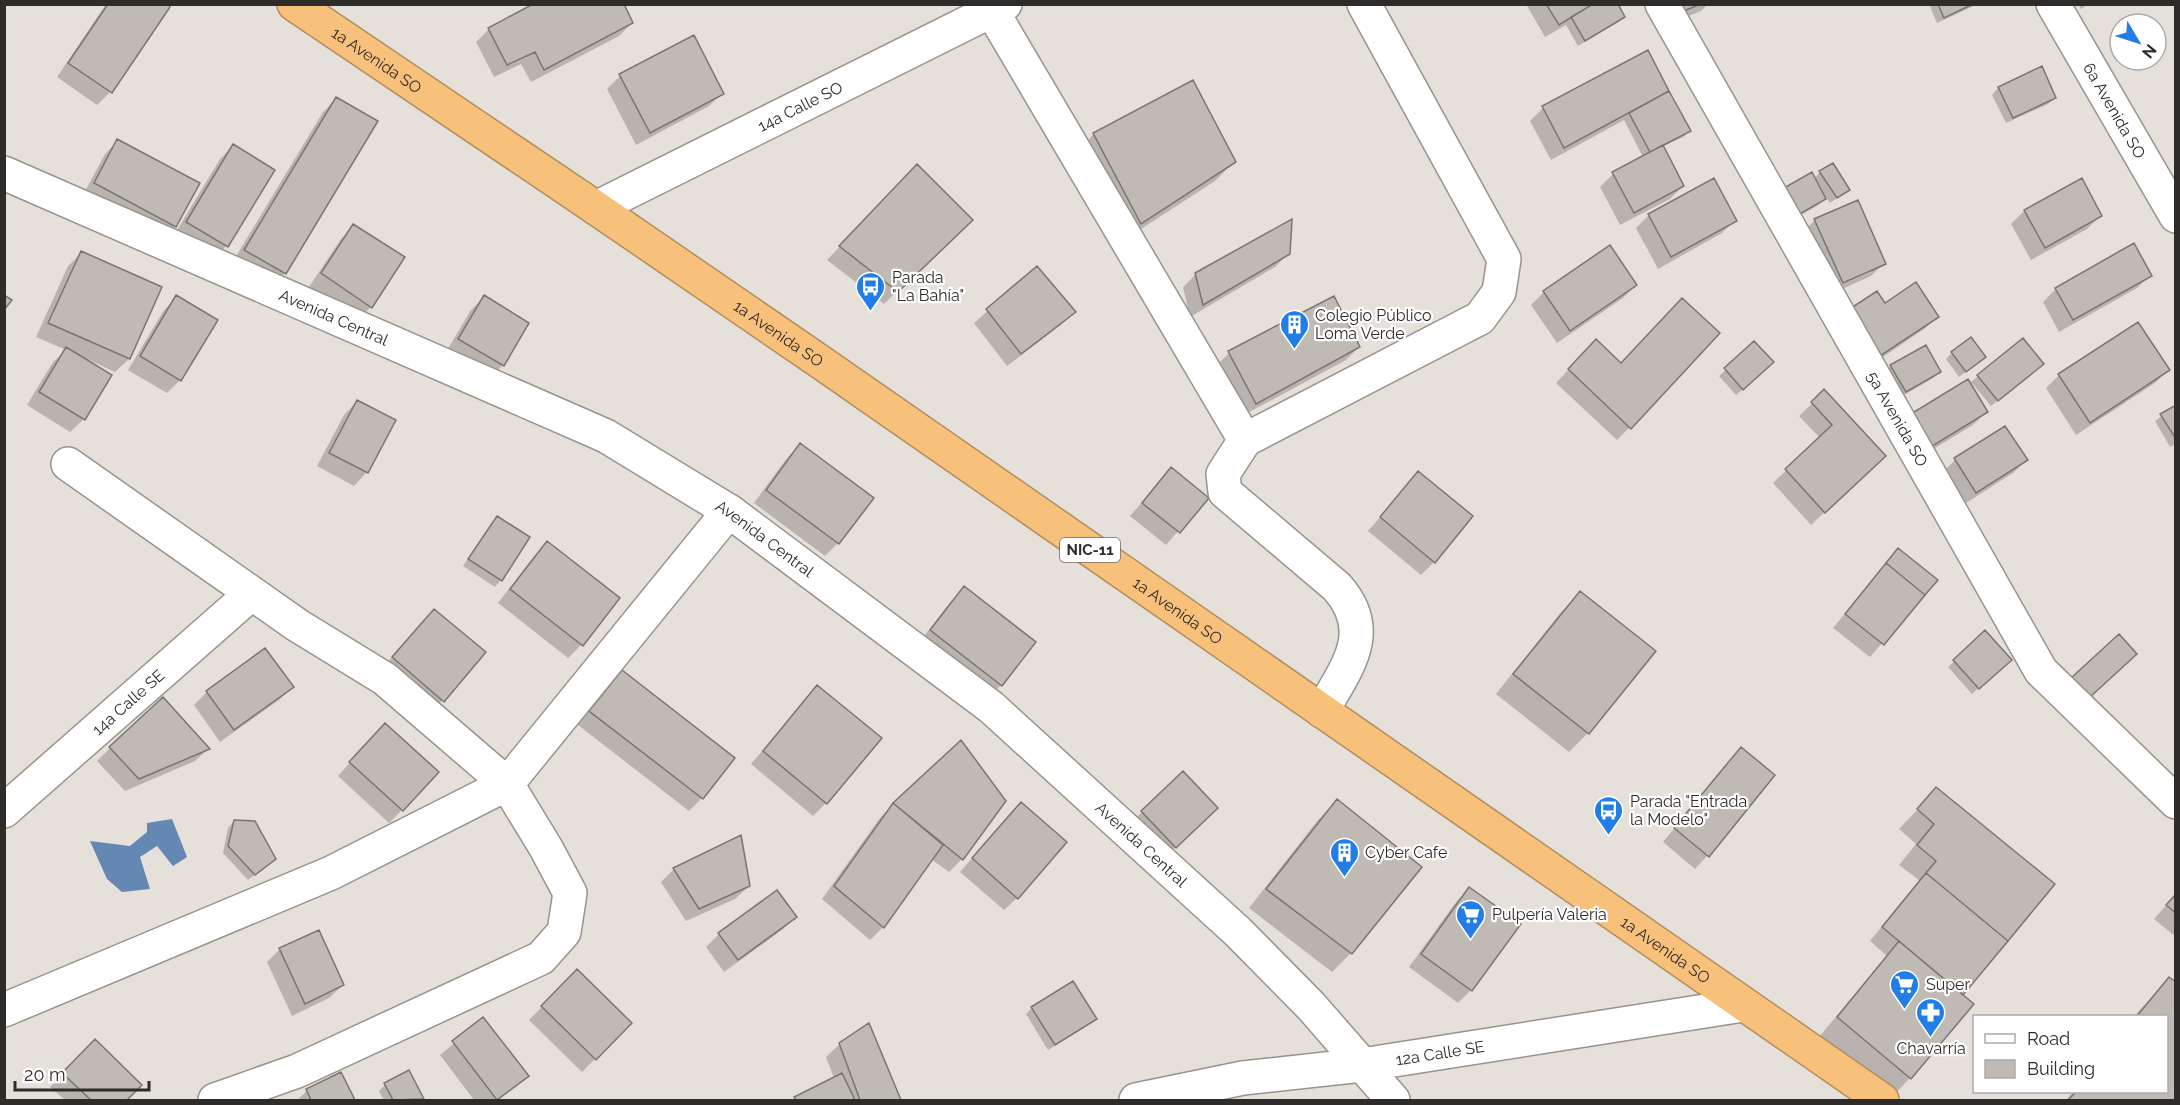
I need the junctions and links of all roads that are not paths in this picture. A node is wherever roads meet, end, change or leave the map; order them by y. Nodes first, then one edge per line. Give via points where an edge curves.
1 (294, 4) edge
2 (1364, 4) edge
3 (1662, 4) edge
4 (2053, 4) edge
5 (998, 8) edge
6 (4, 172) edge
7 (596, 208) junction
8 (2175, 216) edge
9 (1245, 440) junction
10 (68, 464) dead end
11 (729, 511) junction
12 (251, 594) junction
13 (1322, 711) junction
14 (507, 784) junction
15 (2175, 802) edge
16 (4, 811) edge
17 (1743, 1005) junction
18 (4, 1010) edge
19 (1362, 1065) junction
20 (215, 1101) edge
21 (1136, 1101) edge
22 (1393, 1101) edge
23 (1882, 1101) edge

1 - 7 highway, 1a Avenida SO / NIC-11
2 - 9 street via 1504,259 1499,292 1480,318
3 - 15 street, 5a Avenida SO via 2041,671
4 - 8 street, 6a Avenida SO
5 - 7 street, 14a Calle SO
5 - 9 street
6 - 11 street, Avenida Central via 606,436
7 - 13 highway, 1a Avenida SO / NIC-11
9 - 13 street via 1223,474 1225,492 1337,587 1356,618 1357,638 1351,660
10 - 12 street
11 - 14 street
11 - 19 street, Avenida Central via 991,706 1238,932
12 - 14 street via 385,680
12 - 16 street, 14a Calle SE
13 - 17 highway, 1a Avenida SO / NIC-11
14 - 18 street via 331,873
14 - 20 street via 570,893 564,932 541,958 297,1071
17 - 19 street, 12a Calle SE
17 - 23 highway, 1a Avenida SO / NIC-11
19 - 21 street, 12a Calle SE via 1243,1078
19 - 22 street, Avenida Central

